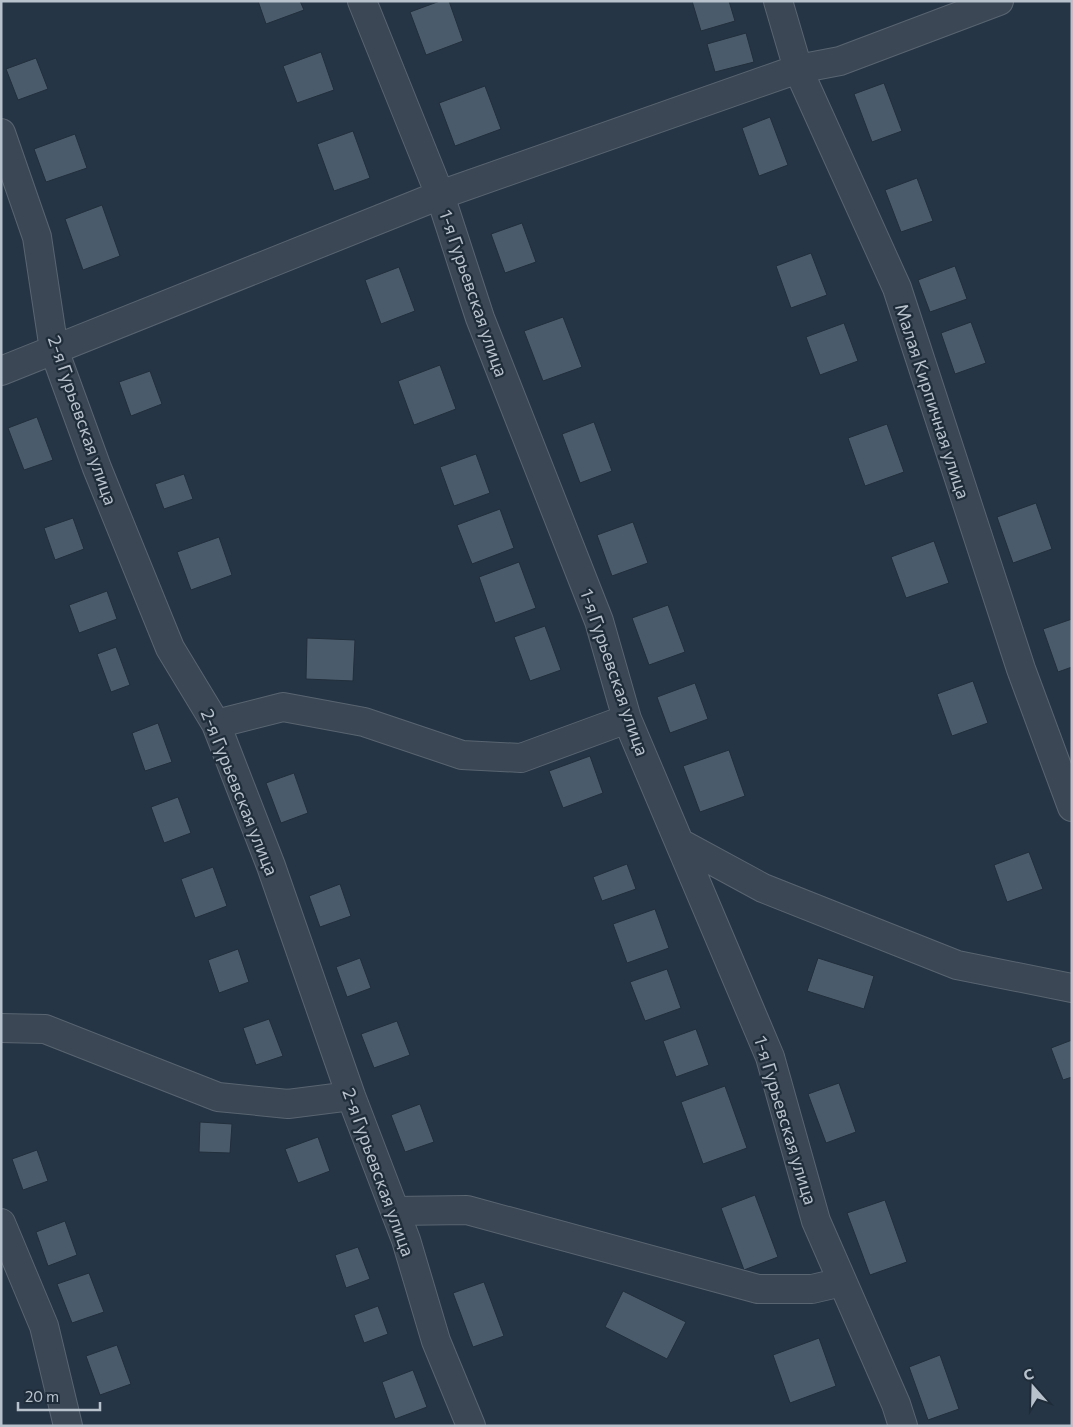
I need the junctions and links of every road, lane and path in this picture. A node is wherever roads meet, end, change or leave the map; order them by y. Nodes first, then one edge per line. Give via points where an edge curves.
1 (362, 1) edge
2 (778, 1) edge
3 (1000, 1) edge
4 (798, 69) junction
5 (1, 133) edge
6 (440, 195) junction
7 (54, 350) junction
8 (1, 371) edge
9 (627, 719) junction
10 (216, 724) junction
11 (1072, 807) edge
12 (680, 843) junction
13 (1072, 988) edge
14 (1, 1028) edge
15 (351, 1096) junction
16 (395, 1211) junction
17 (1, 1223) edge
18 (842, 1282) junction
19 (68, 1426) edge
20 (471, 1426) edge
21 (903, 1426) edge

1 - 6 street, 1-я Гурьевская улица
2 - 4 street, Малая Кирпичная улица
3 - 4 street via 840,61
4 - 6 street
4 - 11 street, Малая Кирпичная улица via 897,288 1021,669
5 - 7 street, 2-я Гурьевская улица via 37,236
6 - 7 street
6 - 9 street, 1-я Гурьевская улица via 480,318 600,621
7 - 8 street
7 - 10 street, 2-я Гурьевская улица via 170,648
9 - 10 street via 520,758 462,755 364,722 283,707
9 - 12 street, 1-я Гурьевская улица
10 - 15 street, 2-я Гурьевская улица via 271,866
12 - 13 street via 763,888 958,965
12 - 18 street, 1-я Гурьевская улица via 770,1057 816,1221
14 - 15 street via 46,1029 218,1097 288,1104
15 - 16 street, 2-я Гурьевская улица
16 - 18 street via 467,1210 758,1289 812,1289
16 - 20 street, 2-я Гурьевская улица via 436,1341
17 - 19 street via 44,1326
18 - 21 street, 1-я Гурьевская улица

